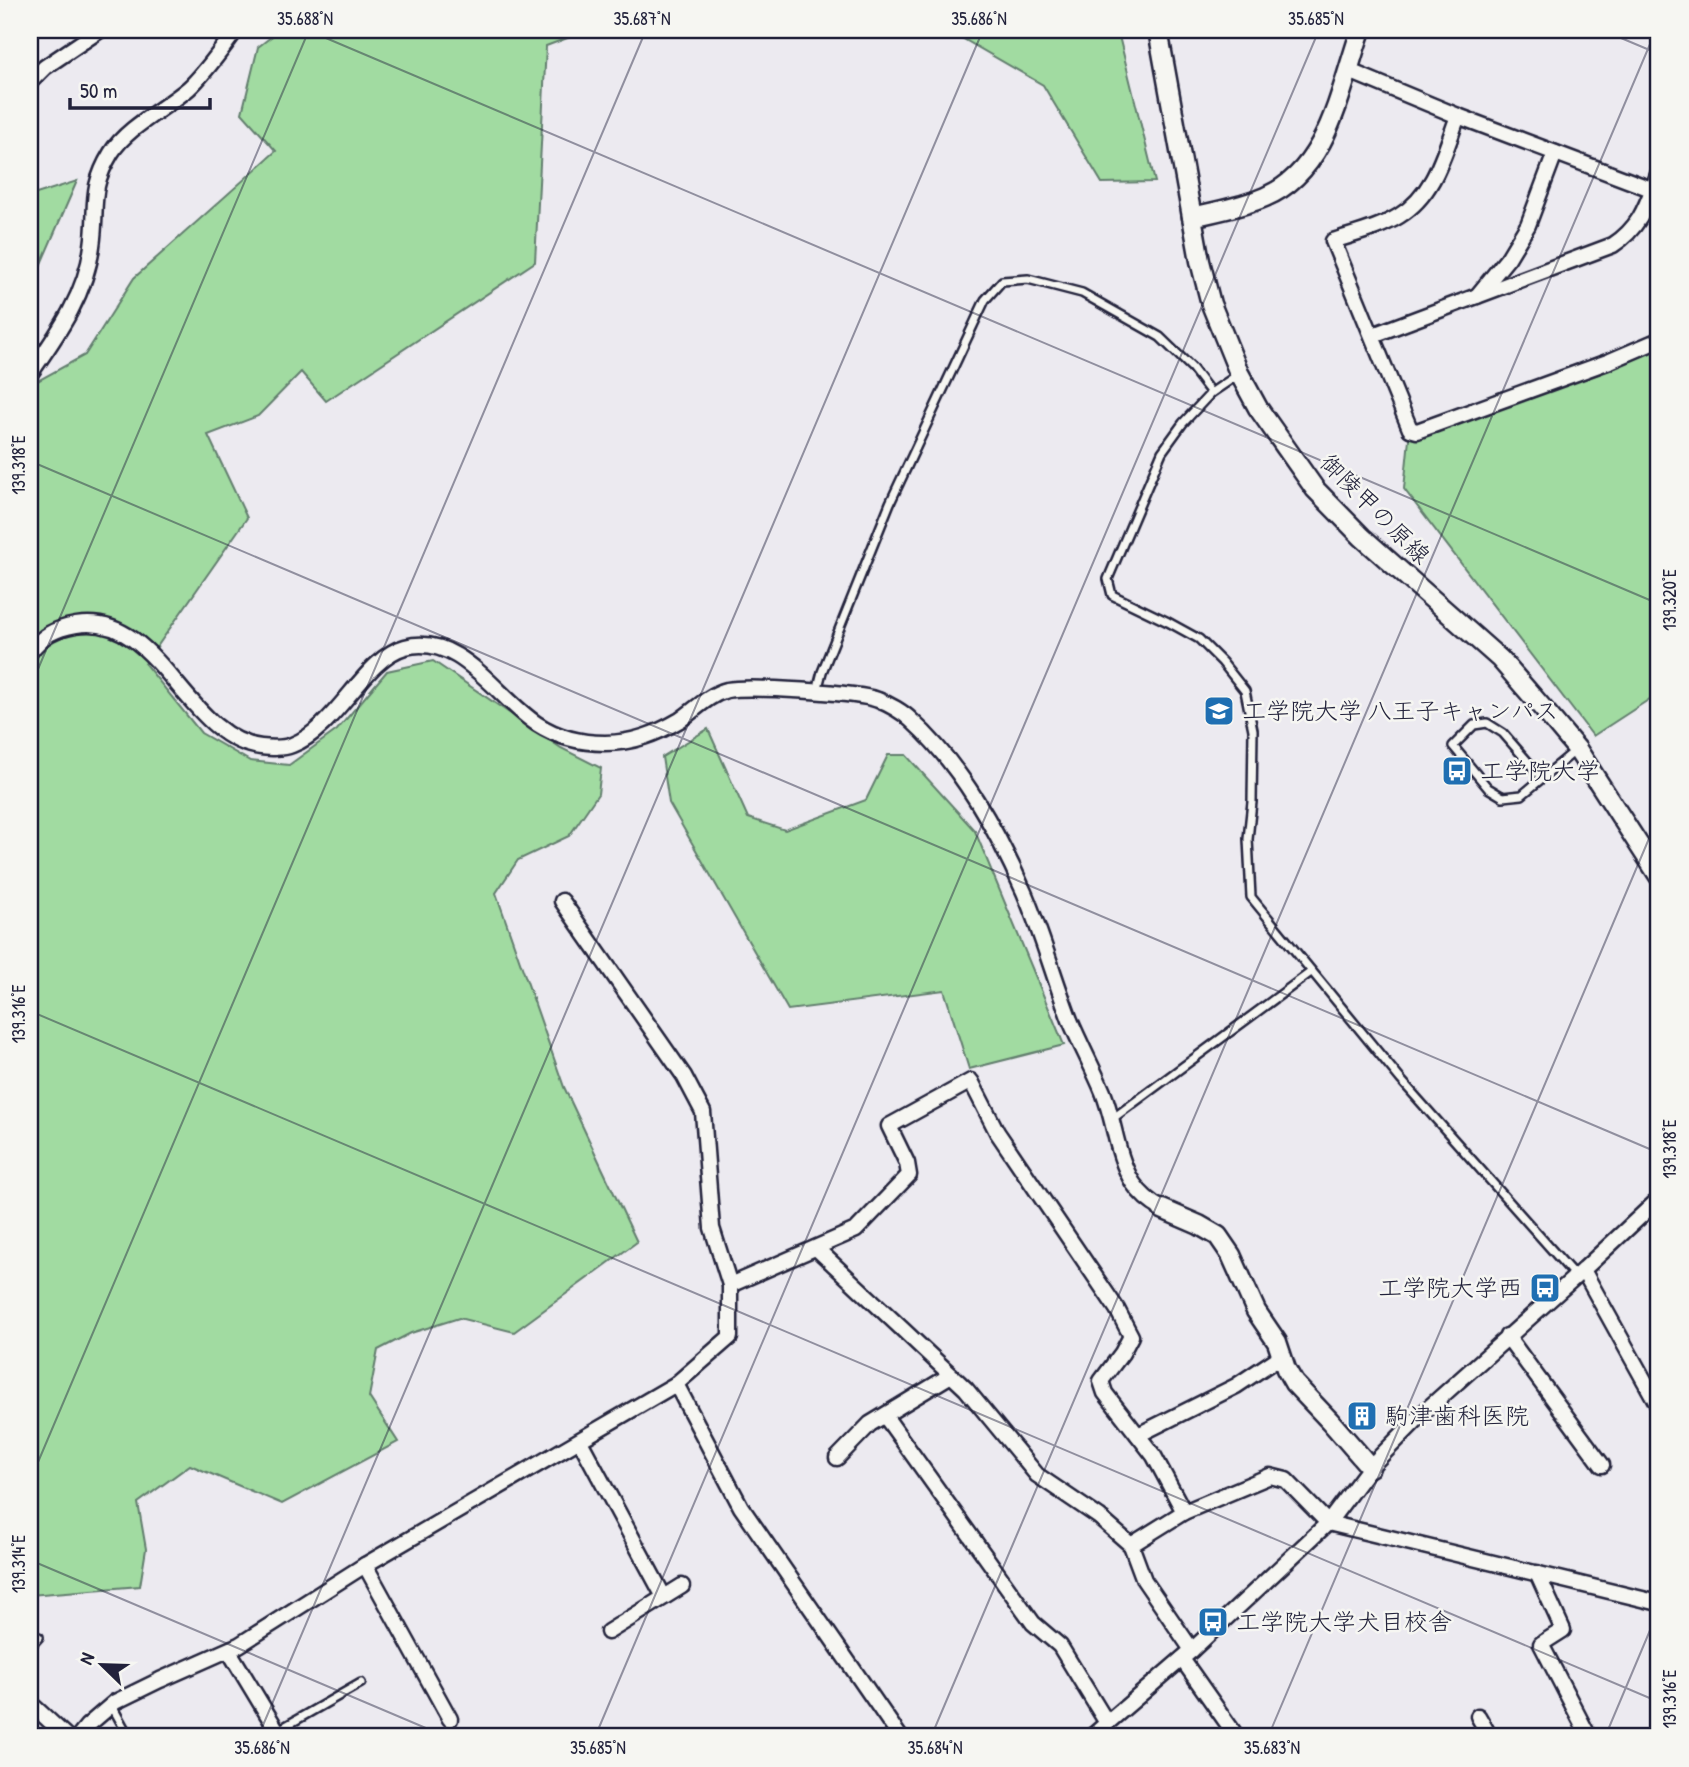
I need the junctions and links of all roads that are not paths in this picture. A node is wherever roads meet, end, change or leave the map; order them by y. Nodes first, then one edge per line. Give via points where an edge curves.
1 (100, 30) edge
2 (236, 30) edge
3 (1158, 30) edge
4 (1361, 30) edge
5 (1347, 70) junction
6 (30, 82) edge
7 (1458, 116) junction
8 (1555, 153) junction
9 (1659, 172) edge
10 (1656, 190) edge
11 (1192, 217) junction
12 (1476, 297) junction
13 (1373, 335) junction
14 (1659, 340) edge
15 (1239, 373) junction
16 (30, 374) edge
17 (1211, 393) junction
18 (30, 652) edge
19 (816, 693) junction
20 (1577, 749) junction
21 (1542, 778) junction
22 (1659, 876) edge
23 (562, 901) dead end
24 (1311, 972) junction
25 (1112, 1119) junction
26 (1659, 1199) edge
27 (1162, 1209) joint
28 (816, 1248) junction
29 (1579, 1273) junction
30 (730, 1285) junction
31 (1507, 1336) junction
32 (1281, 1356) junction
33 (951, 1375) junction
34 (676, 1384) junction
35 (1659, 1407) edge
36 (885, 1416) junction
37 (1138, 1435) junction
38 (580, 1441) junction
39 (837, 1458) dead end
40 (1602, 1465) dead end
41 (1370, 1468) junction
42 (1184, 1512) junction
43 (1328, 1523) junction
44 (1131, 1545) junction
45 (365, 1565) junction
46 (1537, 1573) junction
47 (682, 1586) dead end
48 (664, 1597) junction
49 (1659, 1603) edge
50 (608, 1632) dead end
51 (38, 1637) dead end
52 (30, 1647) edge
53 (229, 1651) junction
54 (1187, 1654) junction
55 (361, 1683) dead end
56 (30, 1703) edge
57 (112, 1705) junction
58 (1478, 1716) dead end
59 (450, 1718) dead end
60 (1107, 1723) junction
61 (279, 1734) edge
62 (66, 1737) edge
63 (78, 1737) edge
64 (129, 1737) edge
65 (900, 1737) edge
66 (1091, 1737) edge
67 (1237, 1737) edge
68 (1490, 1737) edge
69 (1589, 1737) edge

1 - 6 street via 45,66
2 - 16 street via 190,86 113,150 94,193 92,246 75,303
3 - 11 street, 御陵甲の原線
4 - 5 street
5 - 7 street
5 - 11 street via 1324,137 1298,176 1266,197
7 - 8 street
7 - 13 street via 1432,184 1422,196 1397,218 1333,241
8 - 10 street
8 - 12 street via 1528,225
9 - 10 street
10 - 12 street via 1640,222 1613,246
11 - 15 street, 御陵甲の原線 via 1211,304
12 - 13 street
13 - 14 street via 1410,429 1417,431
15 - 17 lane
15 - 20 street, 御陵甲の原線 via 1279,441 1315,489 1362,537 1500,659
17 - 19 lane via 1160,337 1082,293 1028,279 1002,281 985,300 890,503
17 - 24 lane via 1162,452 1108,579 1112,595 1199,639 1245,691 1253,730 1248,849 1251,897
18 - 19 street via 43,636 58,628 108,626 144,649 215,725 252,746 272,748 308,737 390,654 419,645 439,647 459,657 541,726 584,742 633,741 680,720 726,690
19 - 25 street via 877,699 907,716 954,768 989,821 1024,893
20 - 21 lane
20 - 22 street, 御陵甲の原線
21 - 21 lane via 1522,795 1503,797 1488,788 1453,746 1474,725 1488,723 1503,733
23 - 30 street via 684,1076 703,1112 712,1228
24 - 25 lane
24 - 29 lane via 1401,1080
25 - 27 street via 1133,1183 1148,1202
26 - 29 street
27 - 32 street via 1218,1236
28 - 30 street
28 - 33 street
28 - 37 street via 856,1230 909,1175 889,1126 971,1081 997,1132 1131,1336 1101,1381
29 - 31 street
29 - 35 street
30 - 34 street via 730,1337
31 - 40 street
31 - 41 street via 1423,1412
32 - 37 street via 1236,1387
32 - 41 street via 1294,1383
33 - 36 street
33 - 44 street via 1037,1475
34 - 38 street
34 - 65 street via 741,1507
36 - 39 street via 870,1424
36 - 60 street via 1033,1623 1060,1646
37 - 42 street
38 - 45 street
38 - 48 street
41 - 43 street
42 - 43 street via 1270,1476 1286,1480
42 - 44 street
43 - 46 street
43 - 54 street
44 - 54 street via 1144,1580
45 - 53 street
45 - 59 street
46 - 49 street
46 - 69 street via 1563,1630 1541,1644
47 - 48 street
48 - 50 street
51 - 52 lane
53 - 57 street
53 - 61 street
54 - 60 street
54 - 67 street
55 - 61 lane
56 - 62 street
57 - 63 street
57 - 64 lane
58 - 68 street
60 - 66 street

